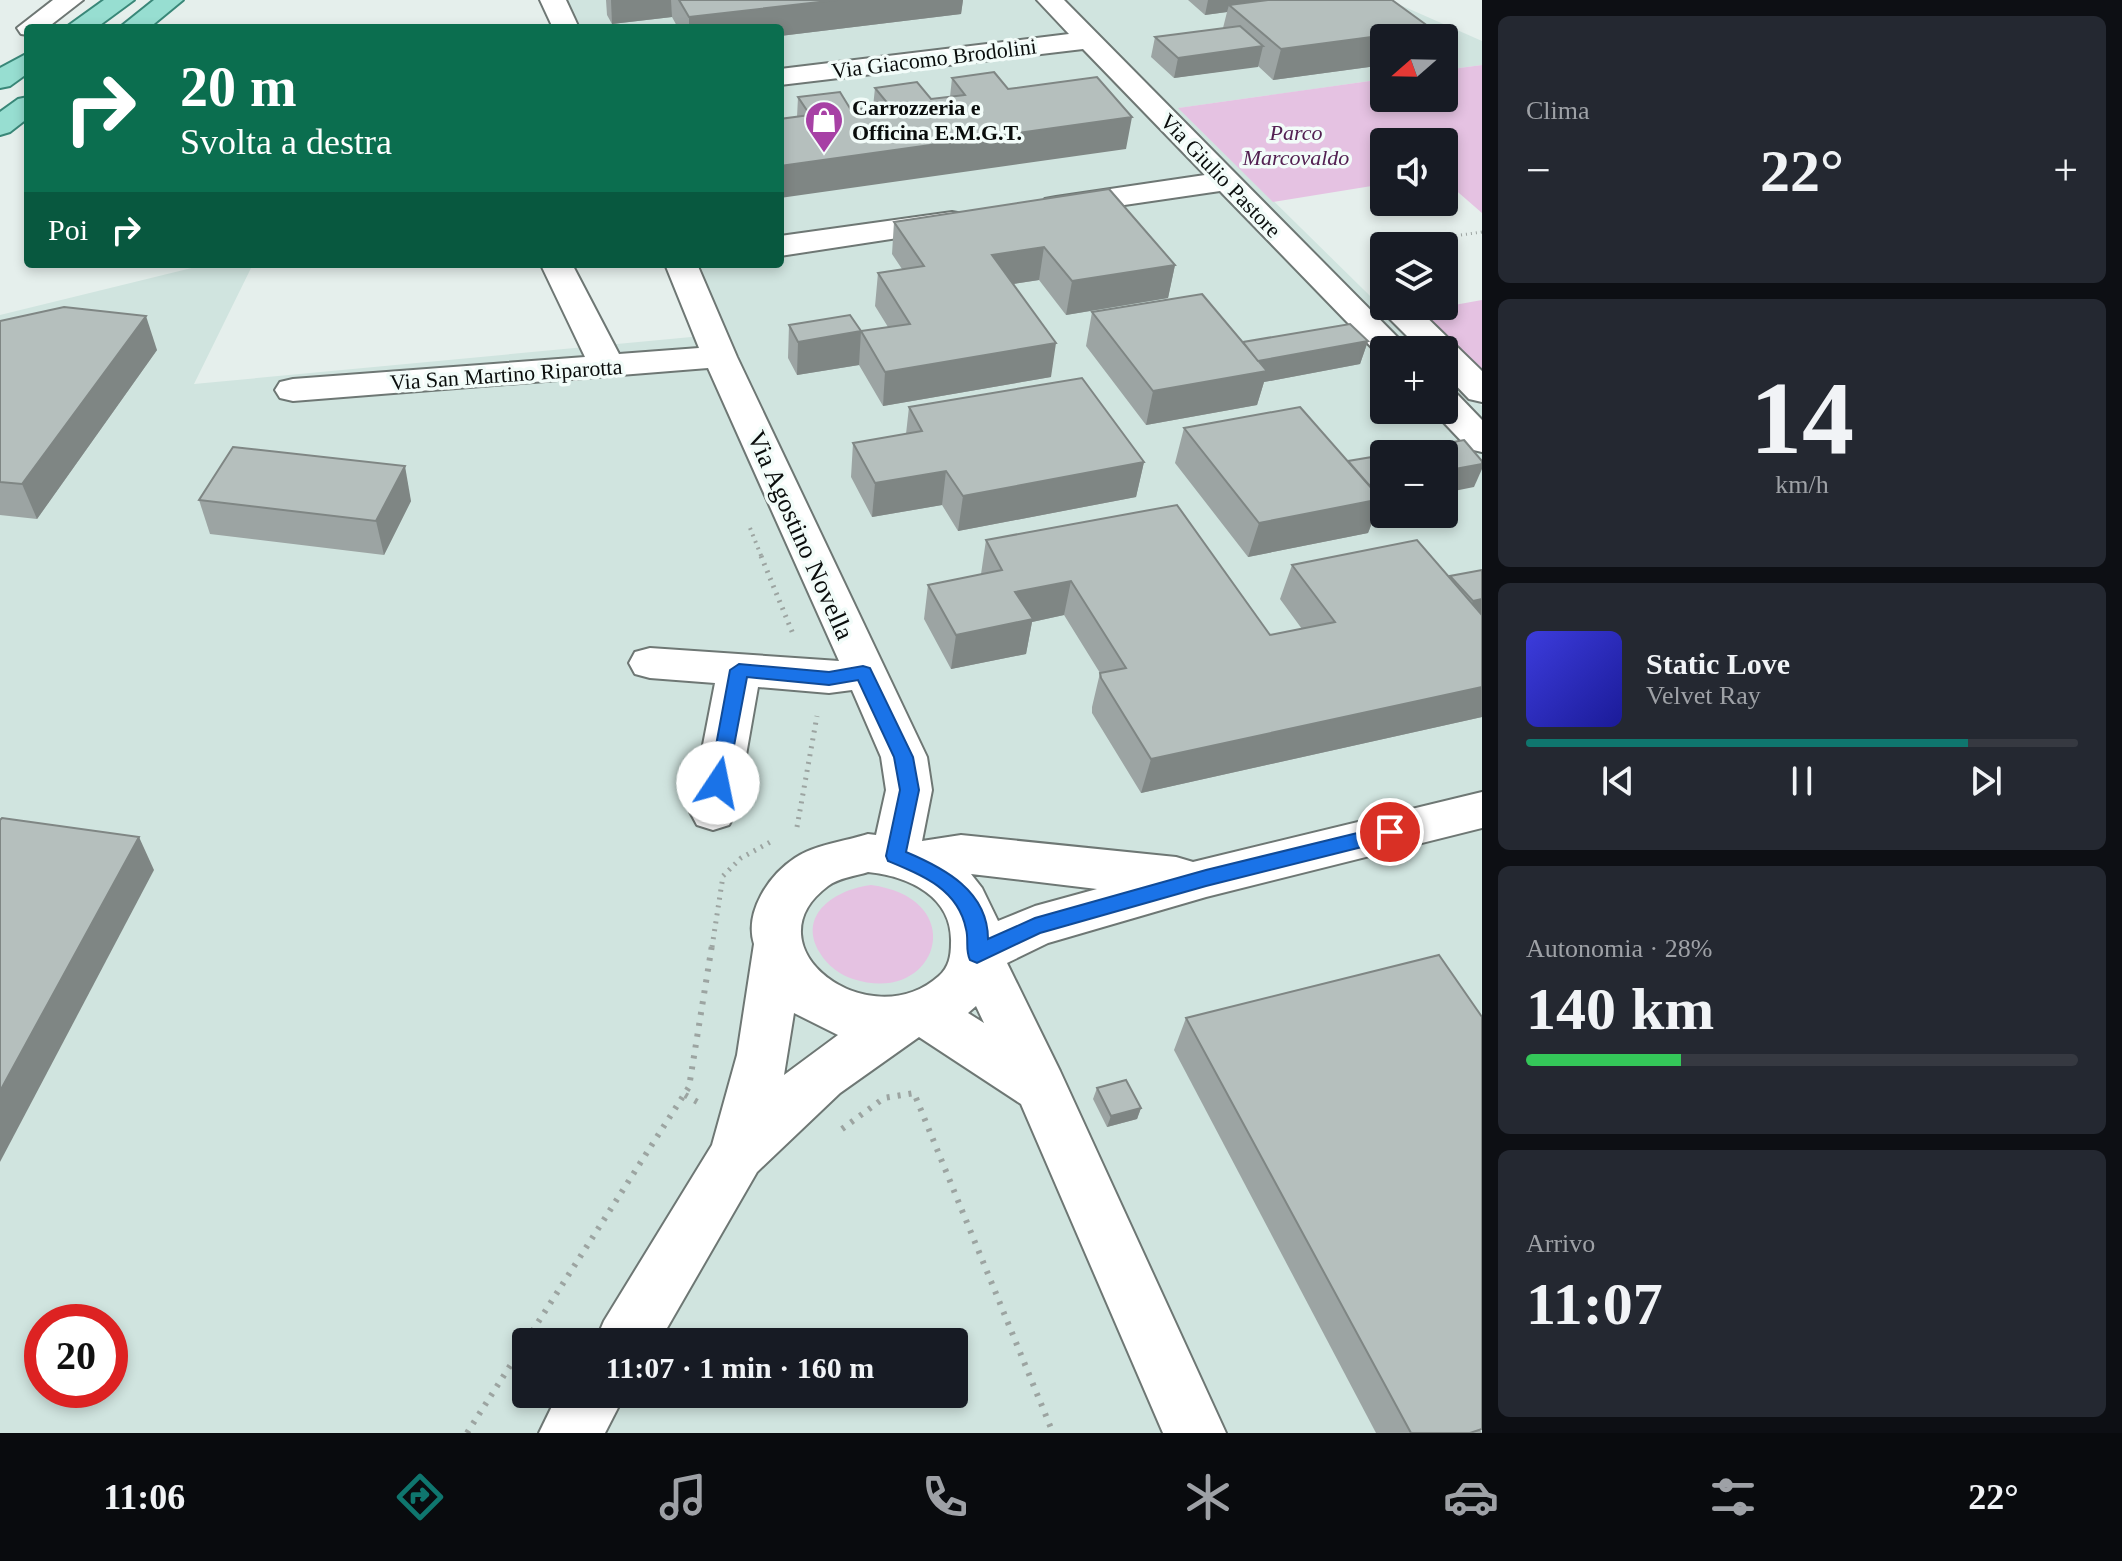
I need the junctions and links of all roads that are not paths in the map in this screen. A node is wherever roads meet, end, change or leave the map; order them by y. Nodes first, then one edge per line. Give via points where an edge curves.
1 (70, 0) edge
2 (121, 0) edge
3 (170, 0) edge
4 (553, 0) edge
5 (1050, 0) edge
6 (42, 24) edge
7 (84, 24) edge
8 (137, 24) edge
9 (564, 24) edge
10 (24, 40) edge
11 (1089, 40) junction
12 (784, 77) edge
13 (0, 80) edge
14 (24, 108) edge
15 (0, 126) edge
16 (1227, 181) junction
17 (1027, 211) edge
18 (981, 217) edge
19 (784, 245) edge
20 (558, 268) edge
21 (683, 268) edge
22 (1370, 301) edge
23 (1348, 305) junction
24 (1410, 320) edge
25 (1379, 336) edge
26 (1426, 336) edge
27 (720, 357) junction
28 (607, 366) junction
29 (1458, 368) edge
30 (293, 390) dead end
31 (1482, 391) edge
32 (1458, 416) edge
33 (1482, 441) edge
34 (650, 663) dead end
35 (739, 670) junction
36 (863, 673) junction
37 (1482, 810) edge
38 (713, 812) dead end
39 (904, 858) junction
40 (1206, 878) junction
41 (776, 950) junction
42 (977, 954) junction
43 (914, 1016) junction
44 (1041, 1088) junction
45 (737, 1154) junction
46 (633, 1328) edge
47 (585, 1408) edge
48 (570, 1433) edge
49 (1195, 1433) edge

1 - 6 street
2 - 7 main road
3 - 8 main road
4 - 9 street
5 - 11 street, Via Giulio Pastore
10 - 13 main road
11 - 12 street, Via Giacomo Brodolini
11 - 16 street, Via Giulio Pastore
14 - 15 main road
16 - 17 street
16 - 23 street, Via Giulio Pastore
18 - 19 street
20 - 28 street
21 - 27 street, Via Agostino Novella
22 - 23 street
23 - 25 street, Via Giulio Pastore
24 - 26 street
27 - 28 street, Via San Martino Riparotta
27 - 36 street, Via Agostino Novella
28 - 30 street, Via San Martino Riparotta
29 - 31 street
32 - 33 street
34 - 35 street
35 - 36 street via 829,678
35 - 38 street
36 - 39 street, Via Agostino Novella via 904,757 909,790
37 - 40 street
39 - 40 street via 961,854
39 - 41 street via 868,853 815,867 781,902
39 - 42 street via 937,873 956,889 970,909
40 - 42 street via 1035,926
41 - 43 street via 788,975 809,997 837,1013 859,1018
41 - 45 street via 763,1055
42 - 43 street via 968,978 950,998
42 - 44 street
43 - 44 street
43 - 45 street via 821,1076
44 - 49 street
45 - 46 street
47 - 48 street

